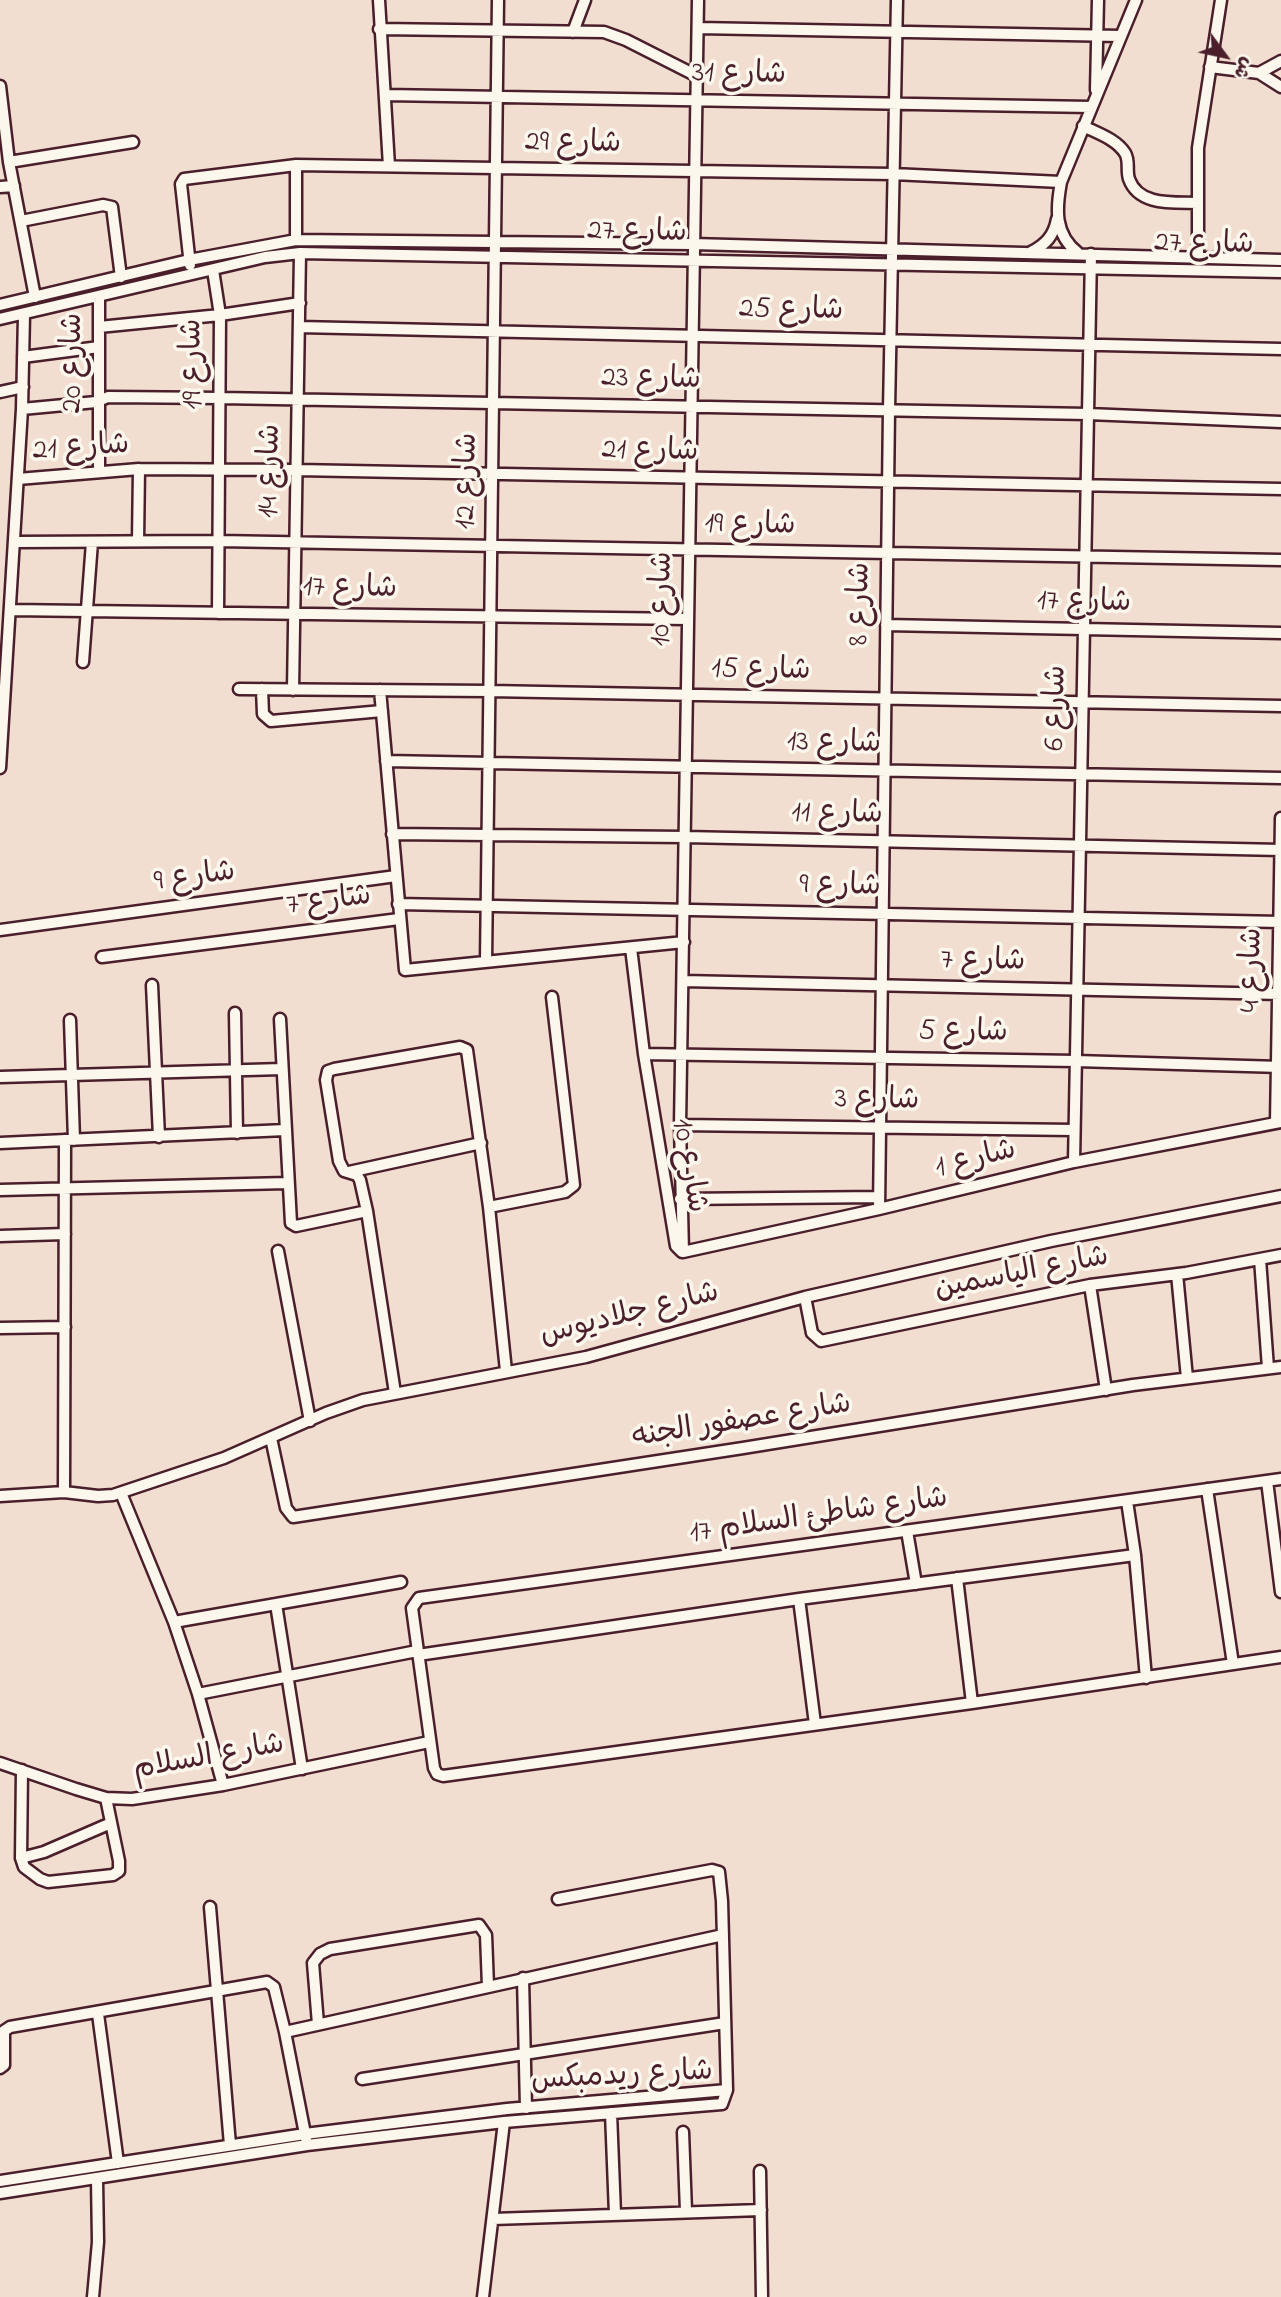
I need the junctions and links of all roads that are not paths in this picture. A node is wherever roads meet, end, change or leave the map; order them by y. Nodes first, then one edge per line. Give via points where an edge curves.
1 (379, 0) edge
2 (498, 0) edge
3 (585, 0) edge
4 (698, 0) edge
5 (897, 0) edge
6 (1098, 0) edge
7 (1136, 0) edge
8 (1221, 0) edge
9 (698, 28) junction
10 (379, 29) junction
11 (497, 31) junction
12 (573, 32) junction
13 (896, 32) junction
14 (1097, 36) junction
15 (1120, 36) junction
16 (1281, 61) edge
17 (1210, 67) junction
18 (1259, 73) junction
19 (697, 76) junction
20 (0, 86) edge
21 (1281, 87) edge
22 (386, 94) junction
23 (1096, 96) junction
24 (496, 97) junction
25 (696, 100) junction
26 (895, 103) junction
27 (1091, 107) junction
28 (1083, 126) junction
29 (133, 142) dead end
30 (9, 162) junction
31 (296, 165) junction
32 (389, 166) junction
33 (496, 169) junction
34 (695, 171) junction
35 (893, 174) junction
36 (1061, 182) junction
37 (14, 186) junction
38 (0, 187) edge
39 (1198, 203) junction
40 (1058, 215) junction
41 (21, 221) junction
42 (296, 240) junction
43 (495, 243) junction
44 (693, 244) junction
45 (892, 251) junction
46 (1030, 252) junction
47 (300, 253) junction
48 (1079, 254) junction
49 (1091, 254) junction
50 (495, 256) junction
51 (1198, 258) junction
52 (189, 260) junction
53 (693, 260) junction
54 (1281, 260) edge
55 (891, 265) junction
56 (1091, 268) junction
57 (213, 270) junction
58 (1281, 272) edge
59 (191, 275) junction
60 (121, 276) junction
61 (99, 297) junction
62 (35, 298) junction
63 (300, 303) junction
64 (0, 304) edge
65 (24, 315) junction
66 (220, 315) junction
67 (0, 319) edge
68 (99, 327) junction
69 (299, 327) junction
70 (495, 331) junction
71 (692, 335) junction
72 (890, 338) junction
73 (1090, 344) junction
74 (99, 347) junction
75 (1281, 349) edge
76 (23, 357) junction
77 (23, 387) junction
78 (0, 392) edge
79 (221, 398) junction
80 (99, 399) junction
81 (298, 399) junction
82 (494, 403) junction
83 (692, 406) junction
84 (22, 409) junction
85 (889, 410) junction
86 (1088, 414) junction
87 (1281, 422) edge
88 (139, 470) junction
89 (220, 470) junction
90 (297, 470) junction
91 (99, 471) junction
92 (493, 474) junction
93 (691, 478) junction
94 (19, 479) junction
95 (888, 482) junction
96 (1087, 484) junction
97 (1281, 489) edge
98 (92, 541) junction
99 (138, 541) junction
100 (219, 541) junction
101 (15, 542) junction
102 (295, 542) junction
103 (492, 546) junction
104 (690, 551) junction
105 (887, 554) junction
106 (1086, 557) junction
107 (1281, 560) edge
108 (11, 610) junction
109 (86, 611) junction
110 (218, 613) junction
111 (294, 614) junction
112 (491, 616) junction
113 (688, 619) junction
114 (886, 625) junction
115 (1084, 629) junction
116 (1281, 633) edge
117 (83, 662) dead end
118 (239, 689) dead end
119 (262, 689) junction
120 (293, 690) junction
121 (380, 690) junction
122 (490, 691) junction
123 (687, 695) junction
124 (885, 698) junction
125 (1083, 702) junction
126 (1281, 706) edge
127 (382, 711) junction
128 (386, 761) junction
129 (489, 763) junction
130 (686, 766) junction
131 (0, 768) edge
132 (884, 770) junction
133 (1082, 773) junction
134 (1281, 778) edge
135 (1281, 818) edge
136 (392, 834) junction
137 (488, 834) junction
138 (685, 837) junction
139 (883, 842) junction
140 (1080, 846) junction
141 (1281, 850) edge
142 (396, 876) junction
143 (398, 904) junction
144 (487, 906) junction
145 (684, 909) junction
146 (883, 914) junction
147 (1079, 917) junction
148 (399, 919) junction
149 (1280, 922) edge
150 (0, 930) edge
151 (684, 942) junction
152 (631, 948) junction
153 (103, 957) dead end
154 (486, 962) junction
155 (683, 981) junction
156 (152, 985) dead end
157 (882, 986) junction
158 (1078, 990) junction
159 (1279, 994) edge
160 (552, 997) dead end
161 (235, 1013) dead end
162 (280, 1019) dead end
163 (69, 1020) dead end
164 (644, 1054) junction
165 (682, 1054) junction
166 (881, 1058) junction
167 (1076, 1061) junction
168 (1278, 1067) edge
169 (236, 1069) junction
170 (282, 1069) junction
171 (155, 1071) junction
172 (71, 1074) junction
173 (0, 1077) edge
174 (1278, 1122) edge
175 (680, 1125) junction
176 (880, 1127) junction
177 (285, 1130) junction
178 (1074, 1130) junction
179 (237, 1133) junction
180 (159, 1137) junction
181 (70, 1140) junction
182 (0, 1143) edge
183 (481, 1143) junction
184 (1074, 1162) junction
185 (349, 1172) junction
186 (287, 1183) junction
187 (65, 1188) junction
188 (0, 1190) edge
189 (1281, 1196) edge
190 (879, 1197) junction
191 (680, 1199) junction
192 (489, 1207) junction
193 (879, 1209) junction
194 (367, 1211) junction
195 (65, 1234) junction
196 (0, 1236) edge
197 (278, 1251) dead end
198 (683, 1252) junction
199 (1281, 1255) edge
200 (1260, 1259) junction
201 (1177, 1274) junction
202 (1090, 1285) junction
203 (805, 1297) junction
204 (65, 1327) junction
205 (0, 1328) edge
206 (1281, 1367) edge
207 (1268, 1368) junction
208 (506, 1371) junction
209 (1187, 1378) junction
210 (1106, 1390) junction
211 (395, 1393) junction
212 (310, 1421) junction
213 (271, 1438) junction
214 (1281, 1479) edge
215 (1267, 1481) junction
216 (1207, 1489) junction
217 (64, 1492) junction
218 (121, 1493) junction
219 (0, 1496) edge
220 (1127, 1501) junction
221 (907, 1531) junction
222 (1135, 1555) junction
223 (957, 1578) junction
224 (401, 1582) dead end
225 (916, 1584) junction
226 (1281, 1592) edge
227 (799, 1599) junction
228 (276, 1604) junction
229 (174, 1622) junction
230 (418, 1653) junction
231 (1281, 1657) edge
232 (1233, 1664) junction
233 (289, 1676) junction
234 (1146, 1678) junction
235 (198, 1694) junction
236 (972, 1703) junction
237 (815, 1724) junction
238 (429, 1742) junction
239 (0, 1763) edge
240 (302, 1769) junction
241 (22, 1770) junction
242 (223, 1785) junction
243 (106, 1798) junction
244 (111, 1823) junction
245 (21, 1858) junction
246 (558, 1899) dead end
247 (210, 1907) dead end
248 (723, 1935) junction
249 (523, 1978) junction
250 (488, 1986) junction
251 (217, 1991) junction
252 (98, 2014) junction
253 (725, 2023) junction
254 (318, 2024) junction
255 (285, 2032) junction
256 (525, 2054) junction
257 (0, 2068) edge
258 (362, 2080) dead end
259 (726, 2090) junction
260 (526, 2108) junction
261 (611, 2113) junction
262 (504, 2122) junction
263 (682, 2132) dead end
264 (305, 2134) junction
265 (230, 2145) junction
266 (307, 2145) junction
267 (118, 2163) junction
268 (760, 2171) dead end
269 (97, 2179) junction
270 (0, 2181) edge
271 (0, 2193) edge
272 (761, 2210) junction
273 (685, 2211) junction
274 (615, 2214) junction
275 (493, 2219) junction
276 (93, 2297) edge
277 (482, 2297) edge
278 (762, 2297) edge

1 - 10 street
2 - 11 street, شارع 12
3 - 12 street
4 - 9 street, شارع 10
5 - 13 street, شارع 8
6 - 14 street
7 - 15 street
8 - 17 street
9 - 13 street
9 - 19 street, شارع 10
10 - 11 street
10 - 22 street
11 - 12 street
11 - 24 street, شارع 12
12 - 19 street via 619,36
13 - 14 street
13 - 26 street, شارع 8
14 - 15 street
14 - 23 street
15 - 23 street
16 - 18 street
17 - 18 street
17 - 39 street via 1198,148
18 - 21 street
19 - 25 street, شارع 10
20 - 30 street
22 - 24 street, شارع 31
22 - 32 street
23 - 27 street
24 - 25 street, شارع 31
24 - 33 street, شارع 12
25 - 26 street, شارع 31
25 - 34 street, شارع 10
26 - 27 street, شارع 31
26 - 35 street, شارع 8
27 - 28 street
28 - 36 street
28 - 39 street via 1120,147 1139,193 1157,202
29 - 30 street
30 - 37 street
31 - 32 street, شارع 29
31 - 42 street
31 - 52 street, شارع 29 via 184,179
32 - 33 street, شارع 29
33 - 34 street, شارع 29
33 - 43 street, شارع 12
34 - 35 street, شارع 29
34 - 44 street, شارع 10
35 - 36 street, شارع 29
35 - 45 street, شارع 8
36 - 40 street
37 - 38 street
37 - 41 street
39 - 51 street
40 - 46 street via 1050,238
40 - 48 street via 1063,237
41 - 60 street via 112,207
41 - 62 street
42 - 43 street, شارع 27
42 - 52 street, شارع 27
43 - 44 street, شارع 27
43 - 50 street, شارع 12
44 - 45 street, شارع 27
44 - 53 street, شارع 10
45 - 46 street, شارع 27
45 - 55 street, شارع 8
46 - 48 street, شارع 27
47 - 50 street, شارع 27
47 - 57 street, شارع 27
47 - 63 street, شارع 14
48 - 49 street, شارع 27
49 - 51 street, شارع 27
49 - 56 street, شارع 6
50 - 53 street, شارع 27
50 - 70 street, شارع 12
51 - 54 street, شارع 27
52 - 59 street, شارع 29
52 - 60 street, شارع 27
53 - 55 street, شارع 27
53 - 71 street, شارع 10
55 - 56 street, شارع 27
55 - 72 street, شارع 8
56 - 58 street, شارع 27
56 - 73 street, شارع 6
57 - 59 street, شارع 27
57 - 66 street, شارع 19
59 - 61 street, شارع 27
60 - 62 street, شارع 27
61 - 65 street, شارع 27
61 - 68 street, شارع 20
62 - 64 street, شارع 27
63 - 66 street
63 - 69 street, شارع 14
65 - 67 street, شارع 27
65 - 76 street
66 - 68 street
66 - 79 street, شارع 19
68 - 74 street, شارع 20
69 - 70 street, شارع 25
69 - 81 street, شارع 14
70 - 71 street, شارع 25
70 - 82 street, شارع 12
71 - 72 street, شارع 25
71 - 83 street, شارع 10
72 - 73 street, شارع 25
72 - 85 street, شارع 8
73 - 75 street, شارع 25
73 - 86 street, شارع 6
74 - 76 street
74 - 80 street, شارع 20
76 - 77 street
77 - 78 street
77 - 84 street
79 - 80 street, شارع 23
79 - 81 street, شارع 23
79 - 89 street, شارع 19
80 - 84 street, شارع 23
80 - 91 street, شارع 20
81 - 82 street, شارع 23
81 - 90 street, شارع 14
82 - 83 street, شارع 23
82 - 92 street, شارع 12
83 - 85 street, شارع 23
83 - 93 street, شارع 10
84 - 94 street
85 - 86 street, شارع 23
85 - 95 street, شارع 8
86 - 87 street, شارع 23
86 - 96 street, شارع 6
88 - 89 street, شارع 21
88 - 91 street, شارع 21
88 - 99 street
89 - 90 street, شارع 21
89 - 100 street, شارع 19
90 - 92 street, شارع 21
90 - 102 street, شارع 14
91 - 94 street, شارع 21
92 - 93 street, شارع 21
92 - 103 street, شارع 12
93 - 95 street, شارع 21
93 - 104 street, شارع 10
94 - 101 street
95 - 96 street, شارع 21
95 - 105 street, شارع 8
96 - 97 street, شارع 21
96 - 106 street, شارع 6
98 - 99 street, شارع 19
98 - 101 street, شارع 19
98 - 109 street
99 - 100 street, شارع 19
100 - 102 street, شارع 19
100 - 110 street, شارع 19
101 - 108 street
102 - 103 street, شارع 19
102 - 111 street, شارع 14
103 - 104 street, شارع 19
103 - 112 street, شارع 12
104 - 105 street, شارع 19
104 - 113 street, شارع 10
105 - 106 street, شارع 19
105 - 114 street, شارع 8
106 - 107 street, شارع 19
106 - 115 street, شارع 6
108 - 109 street, شارع 17
108 - 131 street
109 - 110 street, شارع 17
109 - 117 street
110 - 111 street, شارع 17
111 - 112 street, شارع 17
111 - 120 street, شارع 14
112 - 113 street, شارع 17
112 - 122 street, شارع 12
113 - 123 street, شارع 10
114 - 115 street, شارع 17
114 - 124 street, شارع 8
115 - 116 street, شارع 17
115 - 125 street, شارع 6
118 - 119 street, شارع 15
119 - 120 street, شارع 15
119 - 127 street via 262,714 271,720
120 - 121 street, شارع 15
121 - 122 street, شارع 15
121 - 127 street
122 - 123 street, شارع 15
122 - 129 street, شارع 12
123 - 124 street, شارع 15
123 - 130 street, شارع 10
124 - 125 street, شارع 15
124 - 132 street, شارع 8
125 - 126 street, شارع 15
125 - 133 street, شارع 6
127 - 128 street
128 - 129 street, شارع 13
128 - 136 street
129 - 130 street, شارع 13
129 - 137 street, شارع 12
130 - 132 street, شارع 13
130 - 138 street, شارع 10
132 - 133 street, شارع 13
132 - 139 street, شارع 8
133 - 134 street, شارع 13
133 - 140 street, شارع 6
135 - 141 street, شارع 4
136 - 137 street, شارع 11
136 - 142 street
137 - 138 street, شارع 11
137 - 144 street, شارع 12
138 - 139 street, شارع 11
138 - 145 street, شارع 10
139 - 140 street, شارع 11
139 - 146 street, شارع 8
140 - 141 street, شارع 11
140 - 147 street, شارع 6
141 - 149 street, شارع 4
142 - 143 street
142 - 150 street, شارع 9
143 - 144 street, شارع 9
143 - 148 street
144 - 145 street, شارع 9
144 - 154 street, شارع 12
145 - 146 street, شارع 9
145 - 151 street, شارع 10
146 - 147 street, شارع 9
146 - 157 street, شارع 8
147 - 149 street, شارع 9
147 - 158 street, شارع 6
148 - 153 street, شارع 7
148 - 154 street, شارع 7 via 405,970
149 - 159 street, شارع 4
151 - 152 street, شارع 7
151 - 155 street, شارع 10
152 - 154 street, شارع 7
152 - 164 street, شارع 10
155 - 157 street, شارع 7
155 - 165 street, شارع 10
156 - 171 street
157 - 158 street, شارع 7
157 - 166 street, شارع 8
158 - 159 street, شارع 7
158 - 167 street, شارع 6
159 - 168 street, شارع 4
160 - 192 street via 574,1185 565,1192
161 - 169 street
162 - 170 street
163 - 172 street
164 - 165 street, شارع 5
164 - 198 street, شارع 10 via 676,1246
165 - 166 street, شارع 5
165 - 175 street, شارع 10
166 - 167 street, شارع 5
166 - 176 street, شارع 8
167 - 168 street, شارع 5
167 - 178 street, شارع 6
168 - 174 street, شارع 4
169 - 170 street
169 - 171 street
169 - 179 street
170 - 177 street
171 - 172 street
171 - 180 street
172 - 173 street
172 - 181 street
174 - 184 street, شارع 1
175 - 176 street, شارع 3
175 - 191 street, شارع 10
176 - 178 street, شارع 3
176 - 190 street, شارع 8
177 - 179 street
177 - 186 street
178 - 184 street, شارع 6
179 - 180 street
180 - 181 street
181 - 182 street
181 - 187 street
183 - 185 street
183 - 185 street via 464,1048 334,1069 328,1071 326,1080 340,1167
183 - 192 street
184 - 193 street, شارع 1
185 - 194 street via 360,1180
186 - 187 street
186 - 194 street via 289,1216 296,1226
187 - 188 street
187 - 195 street
189 - 203 street, شارع جلاديوس via 1051,1241
190 - 191 street, شارع 10
190 - 193 street, شارع 8
191 - 198 street, شارع 10
192 - 208 street
193 - 198 street, شارع 1
194 - 211 street
195 - 196 street
195 - 204 street
197 - 212 street
199 - 200 street, شارع الياسمين
200 - 201 street, شارع الياسمين
200 - 207 street
201 - 202 street, شارع الياسمين
201 - 209 street
202 - 203 street, شارع الياسمين via 821,1341 812,1334
202 - 210 street
203 - 208 street, شارع جلاديوس via 586,1357
204 - 205 street
204 - 217 street
206 - 207 street, شارع عصفور الجنه
207 - 209 street, شارع عصفور الجنه
208 - 211 street, شارع جلاديوس
209 - 210 street, شارع عصفور الجنه
210 - 213 street, شارع عصفور الجنه via 293,1517 286,1508
211 - 212 street, شارع جلاديوس
212 - 213 street, شارع جلاديوس
213 - 218 street, شارع جلاديوس
214 - 215 street, شارع شاطئ السلام 17
215 - 216 street, شارع شاطئ السلام 17
215 - 226 street
216 - 220 street, شارع شاطئ السلام 17
216 - 232 street
217 - 218 street, شارع جلاديوس
217 - 219 street, شارع جلاديوس
218 - 229 street
220 - 221 street, شارع شاطئ السلام 17
220 - 222 street
221 - 225 street
221 - 230 street, شارع شاطئ السلام 17 via 419,1598 412,1608
222 - 223 street
222 - 234 street
223 - 225 street
223 - 236 street
224 - 228 street
225 - 227 street
227 - 230 street
227 - 237 street
228 - 229 street
228 - 233 street
229 - 235 street
230 - 233 street
230 - 238 street, شارع شاطئ السلام 17
231 - 232 street, شارع شاطئ السلام 17
232 - 234 street, شارع شاطئ السلام 17
233 - 235 street
233 - 240 street
234 - 236 street, شارع شاطئ السلام 17
235 - 242 street
236 - 237 street, شارع شاطئ السلام 17
237 - 238 street, شارع شاطئ السلام 17 via 443,1776 434,1769
238 - 240 street, شارع السلام
239 - 241 street, شارع السلام
240 - 242 street, شارع السلام
241 - 243 street, شارع السلام
241 - 245 street
242 - 243 street, شارع السلام via 132,1799
243 - 244 street
244 - 245 street
244 - 245 street via 120,1867 116,1875 48,1882 30,1873
246 - 248 street via 716,1871
247 - 251 street
248 - 249 street
248 - 253 street
249 - 250 street
249 - 256 street
250 - 254 street
250 - 254 street via 486,1935 479,1925 330,1949 313,1963
251 - 252 street
251 - 255 street via 269,1983 274,1987
251 - 265 street
252 - 257 street via 7,2028
252 - 267 street
253 - 256 street
253 - 259 street
254 - 255 street
255 - 264 street
256 - 258 street
256 - 260 street
259 - 260 street, شارع ريدمبكس
259 - 261 street, شارع ريدمبكس via 723,2102 716,2106
260 - 264 street, شارع ريدمبكس
261 - 262 street, شارع ريدمبكس
261 - 274 street
262 - 266 street, شارع ريدمبكس
262 - 275 street
263 - 273 street
264 - 265 street, شارع ريدمبكس
264 - 266 street
265 - 267 street, شارع ريدمبكس
266 - 269 street, شارع ريدمبكس
267 - 270 street, شارع ريدمبكس
268 - 272 street
269 - 271 street, شارع ريدمبكس
269 - 276 street
272 - 273 street
272 - 278 street
273 - 274 street
274 - 275 street
275 - 277 street

